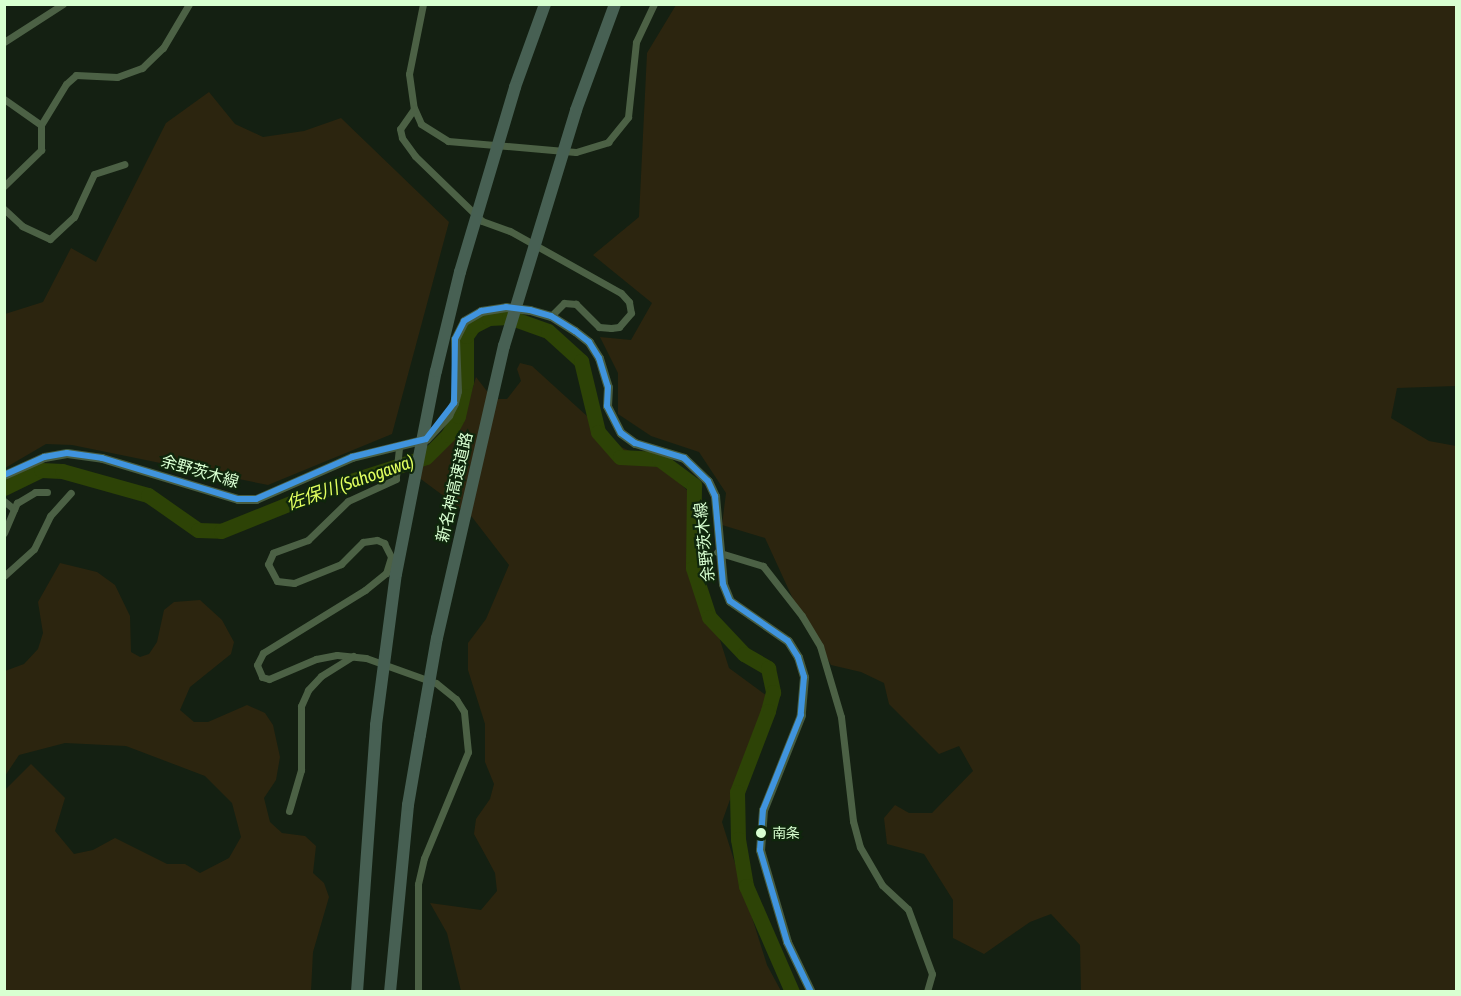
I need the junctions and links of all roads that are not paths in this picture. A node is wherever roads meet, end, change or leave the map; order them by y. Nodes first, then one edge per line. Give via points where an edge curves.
1 (63, 4) edge
2 (189, 4) edge
3 (423, 4) edge
4 (545, 4) edge
5 (615, 4) edge
6 (654, 4) edge
7 (4, 42) edge
8 (4, 99) edge
9 (414, 109) junction
10 (41, 125) junction
11 (124, 164) dead end
12 (4, 186) edge
13 (4, 210) edge
14 (552, 316) junction
15 (399, 450) junction
16 (4, 475) edge
17 (47, 492) dead end
18 (71, 493) dead end
19 (4, 501) edge
20 (14, 509) junction
21 (4, 533) edge
22 (717, 552) junction
23 (4, 576) edge
24 (353, 656) junction
25 (289, 811) dead end
26 (357, 992) edge
27 (392, 992) edge
28 (418, 992) edge
29 (811, 992) edge
30 (927, 992) edge

1 - 7 street
2 - 10 street via 163,48 142,68 117,76 76,75
3 - 9 street via 410,74
4 - 26 highway, bridge via 515,87 460,272 436,370 396,574 376,725
5 - 27 highway, 新名神高速道路, bridge via 541,218 499,369 437,638 408,805 393,933
6 - 9 street via 636,42 628,117 608,142 593,150 576,152 448,141 420,124
8 - 10 street
9 - 14 street via 400,129 402,138 415,156 482,221 510,231 621,293 629,302 631,313 619,327 611,328 600,327 576,304 564,303
10 - 12 street via 40,150
11 - 13 street via 94,174 74,218 50,239 22,226
14 - 15 main road, 余野茨木線 via 506,307 481,311 464,321 455,339 457,392 448,415 426,439
14 - 22 main road, 余野茨木線 via 589,342 599,358 608,387 607,406 621,433 635,443 684,458 708,482 715,496
15 - 16 main road, 余野茨木線 via 352,457 256,500 238,499 102,458 67,453 44,457
15 - 24 street via 399,474 391,483 348,501 308,540 273,553 270,558 272,577 284,584 294,583 341,564 363,542 384,543 391,556 379,580 268,650 257,665 262,676 269,679 316,659
17 - 20 street via 21,500
18 - 23 street via 50,516 34,549
19 - 20 street
20 - 21 street
22 - 29 main road, 余野茨木線 via 730,601 788,641 804,677 801,715 763,810 760,842 763,866 787,942
22 - 30 street via 763,566 820,646 841,717 853,821 860,847 882,885 908,909 932,974
24 - 25 street via 321,676 308,690 301,706 301,770
24 - 28 street via 436,683 456,699 468,725 464,764 438,821 418,884

